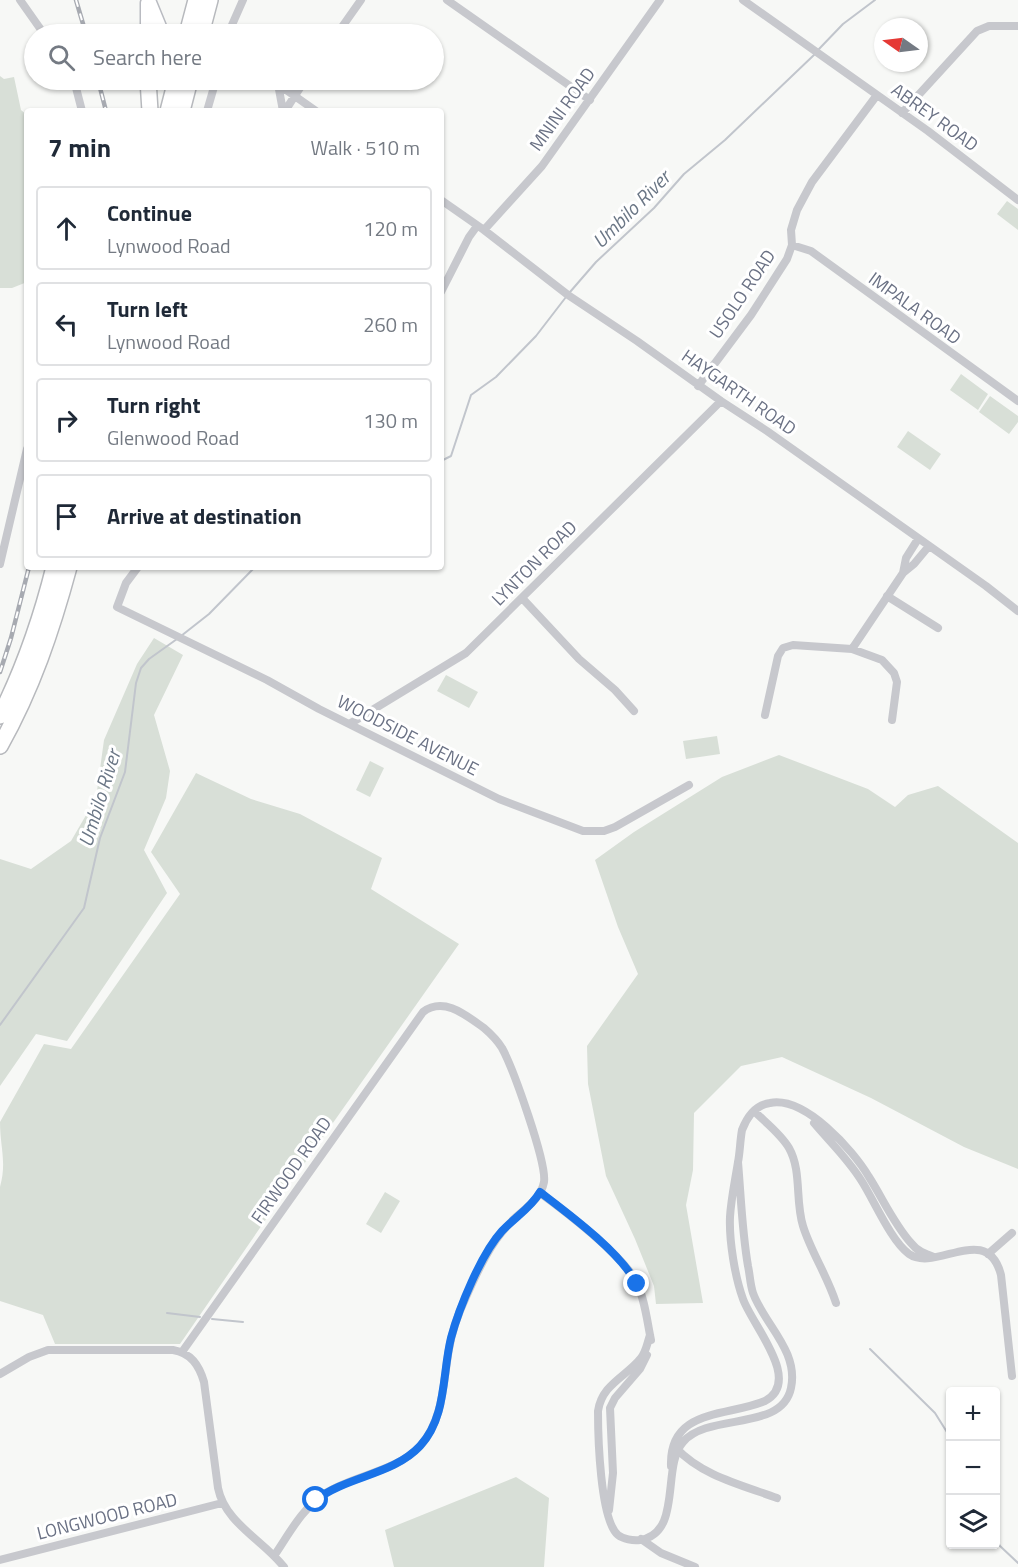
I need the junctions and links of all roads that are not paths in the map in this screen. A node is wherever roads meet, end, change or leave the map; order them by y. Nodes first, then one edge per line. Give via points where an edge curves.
1 (20, 0) edge
2 (148, 0) edge
3 (196, 0) edge
4 (210, 0) edge
5 (243, 0) edge
6 (361, 0) edge
7 (447, 0) edge
8 (660, 0) edge
9 (743, 0) edge
10 (37, 24) edge
11 (147, 24) edge
12 (159, 24) edge
13 (190, 24) edge
14 (204, 24) edge
15 (232, 24) edge
16 (344, 24) edge
17 (1018, 26) edge
18 (77, 90) edge
19 (149, 90) edge
20 (173, 90) edge
21 (187, 90) edge
22 (213, 90) edge
23 (277, 90) edge
24 (287, 90) edge
25 (298, 90) edge
26 (294, 95) junction
27 (877, 95) junction
28 (590, 100) junction
29 (81, 108) edge
30 (150, 108) edge
31 (169, 108) edge
32 (183, 108) edge
33 (208, 108) edge
34 (283, 108) edge
35 (286, 108) edge
36 (312, 108) edge
37 (902, 113) junction
38 (1018, 200) edge
39 (444, 202) edge
40 (481, 228) junction
41 (792, 245) junction
42 (444, 286) edge
43 (698, 386) junction
44 (721, 401) junction
45 (1018, 401) edge
46 (24, 461) edge
47 (918, 539) junction
48 (930, 546) junction
49 (0, 560) edge
50 (53, 570) edge
51 (68, 570) edge
52 (136, 570) edge
53 (903, 573) junction
54 (887, 596) junction
55 (522, 598) junction
56 (1018, 611) edge
57 (938, 628) dead end
58 (852, 649) junction
59 (634, 711) dead end
60 (765, 715) dead end
61 (0, 716) edge
62 (892, 720) dead end
63 (351, 723) junction
64 (0, 746) edge
65 (689, 785) dead end
66 (754, 1111) junction
67 (738, 1162) junction
68 (540, 1192) junction
69 (1012, 1233) dead end
70 (988, 1254) junction
71 (836, 1303) dead end
72 (182, 1352) junction
73 (0, 1374) edge
74 (1012, 1376) dead end
75 (675, 1447) junction
76 (777, 1498) dead end
77 (222, 1503) junction
78 (641, 1539) junction
79 (274, 1556) junction
80 (0, 1560) edge
81 (284, 1567) edge
82 (695, 1567) edge

1 - 10 street
2 - 11 street
2 - 12 street
3 - 13 highway
4 - 14 highway
5 - 15 street
6 - 16 street
7 - 28 street
8 - 28 street, MNINI ROAD
9 - 27 street, ABREY ROAD
17 - 37 street via 989,26 977,32
18 - 29 street
19 - 30 highway
20 - 31 highway
21 - 32 highway
22 - 33 street
23 - 34 street
24 - 26 street
25 - 26 street
26 - 35 street
26 - 36 street
27 - 37 street, ABREY ROAD
27 - 41 street, USOLO ROAD via 802,200 791,230
28 - 40 street, MNINI ROAD via 542,165
37 - 38 street, ABREY ROAD
39 - 40 street, HAYGARTH ROAD
40 - 42 street, MNINI ROAD via 469,237
40 - 43 street, HAYGARTH ROAD
41 - 43 street, USOLO ROAD via 751,315
41 - 45 street, IMPALA ROAD via 811,251
43 - 44 street, HAYGARTH ROAD
44 - 47 street, HAYGARTH ROAD
44 - 55 street, LYNTON ROAD
46 - 49 street
47 - 48 street, HAYGARTH ROAD
47 - 53 street via 906,558
48 - 53 street
48 - 56 street, HAYGARTH ROAD
50 - 61 highway via 27,657
51 - 64 highway via 40,662
52 - 63 street, WOODSIDE AVENUE via 117,608
53 - 54 street
54 - 57 street
54 - 58 street
55 - 59 street
55 - 63 street, LYNTON ROAD via 466,653
58 - 60 street via 790,644 783,648
58 - 62 street via 882,660 894,673 897,682
63 - 65 street, WOODSIDE AVENUE via 499,799 583,831 615,827
66 - 67 street via 742,1130
66 - 70 street via 777,1102 799,1109 852,1167 892,1233 905,1250 918,1258 969,1250
66 - 71 street via 791,1153 802,1224
67 - 75 street via 730,1225 739,1284 746,1308 776,1362 778,1385 765,1401 697,1420 680,1431
67 - 75 street via 743,1236 752,1291 788,1356 792,1386 787,1400 772,1412 703,1430
68 - 72 street, FIRWOOD ROAD via 542,1161 502,1048 490,1033 456,1010 441,1005 429,1008
68 - 78 street via 632,1274 640,1293 650,1347 640,1369 610,1408 613,1473 609,1516 619,1536
68 - 79 street via 500,1233 465,1298 449,1346 438,1415 428,1436 400,1462 316,1500
69 - 70 street
70 - 74 street via 998,1264 1001,1275
72 - 73 street via 48,1350
72 - 77 street via 201,1373
75 - 76 street via 694,1465
75 - 78 street via 664,1521 654,1533
77 - 79 street
77 - 80 street, LONGWOOD ROAD
78 - 82 street via 661,1553
79 - 81 street

